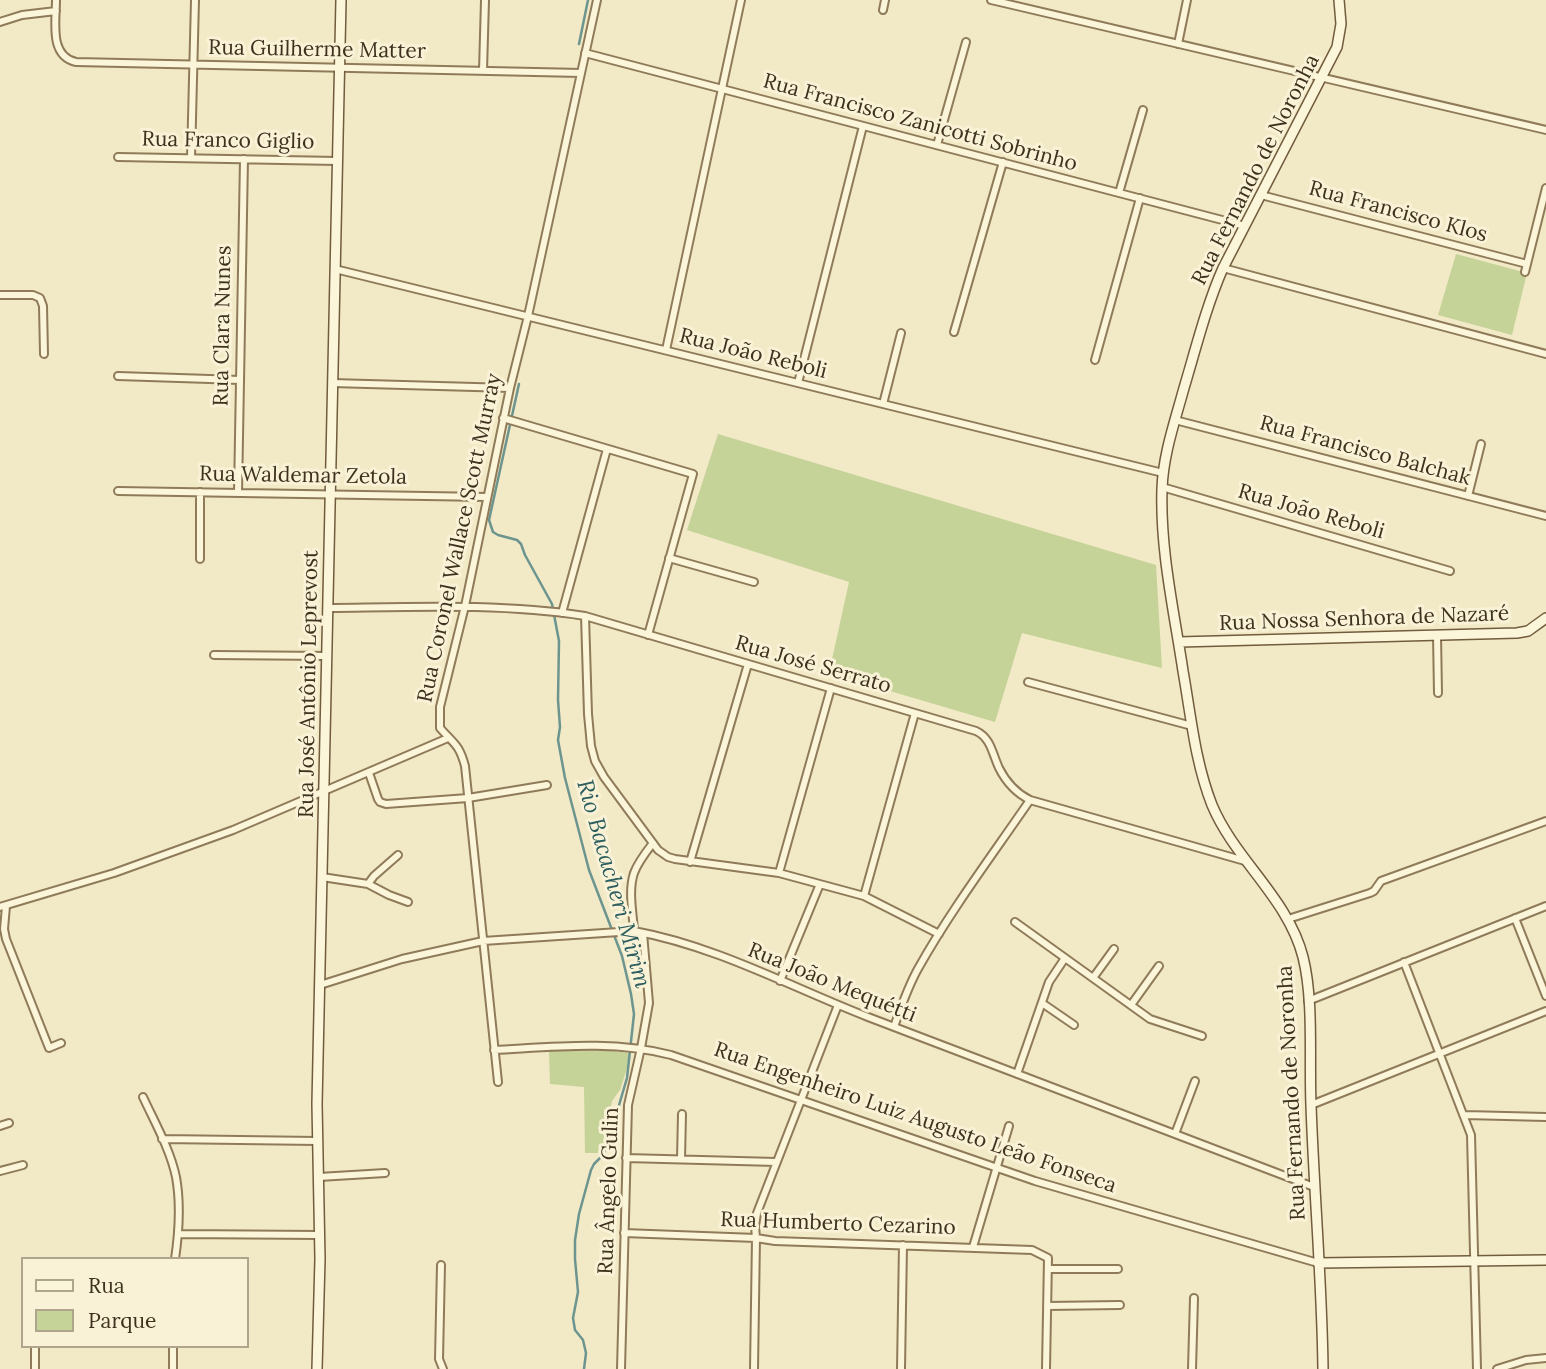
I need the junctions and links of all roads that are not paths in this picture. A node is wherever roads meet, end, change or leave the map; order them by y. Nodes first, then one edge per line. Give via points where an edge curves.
1 (56, 0) edge
2 (195, 0) edge
3 (341, 0) edge
4 (485, 0) edge
5 (597, 0) edge
6 (741, 0) edge
7 (885, 0) edge
8 (991, 0) edge
9 (1187, 0) edge
10 (1339, 0) edge
11 (883, 9) dead end
12 (56, 11) junction
13 (0, 22) edge
14 (966, 42) dead end
15 (1178, 44) junction
16 (585, 53) junction
17 (193, 65) junction
18 (339, 68) junction
19 (483, 71) junction
20 (581, 73) junction
21 (1322, 78) junction
22 (722, 89) junction
23 (1143, 110) dead end
24 (863, 126) junction
25 (1546, 130) edge
26 (937, 145) junction
27 (118, 157) dead end
28 (191, 158) junction
29 (244, 159) junction
30 (337, 161) junction
31 (1003, 162) junction
32 (1546, 188) edge
33 (1119, 193) junction
34 (1261, 195) junction
35 (1140, 198) junction
36 (1544, 201) edge
37 (1245, 226) junction
38 (1527, 264) junction
39 (335, 268) junction
40 (1223, 268) junction
41 (1525, 272) dead end
42 (0, 295) edge
43 (528, 316) junction
44 (954, 332) dead end
45 (901, 333) dead end
46 (666, 350) junction
47 (44, 354) dead end
48 (1546, 354) edge
49 (1095, 360) dead end
50 (118, 376) dead end
51 (240, 380) junction
52 (332, 383) junction
53 (798, 383) junction
54 (510, 388) junction
55 (883, 404) junction
56 (503, 418) junction
57 (1175, 420) junction
58 (1481, 444) dead end
59 (607, 449) junction
60 (1163, 473) junction
61 (1162, 487) junction
62 (118, 491) dead end
63 (200, 492) junction
64 (238, 493) junction
65 (330, 494) junction
66 (1468, 496) junction
67 (487, 497) junction
68 (1546, 516) edge
69 (200, 558) dead end
70 (669, 558) junction
71 (1450, 571) dead end
72 (754, 582) dead end
73 (465, 606) junction
74 (328, 608) junction
75 (556, 613) junction
76 (585, 616) junction
77 (1546, 618) edge
78 (648, 635) junction
79 (1437, 635) junction
80 (1179, 642) junction
81 (214, 655) dead end
82 (327, 656) junction
83 (748, 664) junction
84 (1028, 682) dead end
85 (831, 688) junction
86 (1438, 693) dead end
87 (915, 713) junction
88 (1192, 726) junction
89 (440, 728) junction
90 (448, 738) junction
91 (430, 746) junction
92 (369, 773) junction
93 (547, 785) dead end
94 (324, 791) junction
95 (468, 799) junction
96 (1030, 800) junction
97 (1546, 821) edge
98 (653, 843) junction
99 (398, 855) dead end
100 (1245, 860) junction
101 (690, 862) junction
102 (779, 873) junction
103 (322, 877) junction
104 (368, 884) junction
105 (820, 884) junction
106 (864, 896) junction
107 (408, 902) dead end
108 (3, 906) edge
109 (1546, 906) edge
110 (1515, 918) junction
111 (1287, 919) junction
112 (1015, 922) dead end
113 (634, 931) junction
114 (643, 933) junction
115 (939, 934) junction
116 (483, 942) junction
117 (1114, 949) dead end
118 (1065, 958) junction
119 (1404, 962) junction
120 (1159, 966) dead end
121 (1093, 978) junction
122 (780, 981) junction
123 (320, 985) junction
124 (1546, 996) edge
125 (1308, 1000) junction
126 (1042, 1003) junction
127 (838, 1005) junction
128 (1131, 1005) junction
129 (1546, 1011) edge
130 (1074, 1026) dead end
131 (894, 1027) junction
132 (1202, 1035) dead end
133 (61, 1043) dead end
134 (639, 1048) junction
135 (494, 1050) junction
136 (1440, 1054) junction
137 (1017, 1074) junction
138 (1195, 1081) dead end
139 (498, 1082) dead end
140 (143, 1097) dead end
141 (801, 1099) junction
142 (1311, 1105) junction
143 (682, 1114) dead end
144 (1465, 1115) junction
145 (1546, 1117) edge
146 (9, 1123) dead end
147 (0, 1126) edge
148 (1009, 1126) dead end
149 (1175, 1134) junction
150 (162, 1139) junction
151 (317, 1141) junction
152 (626, 1158) junction
153 (681, 1159) junction
154 (776, 1162) junction
155 (23, 1165) dead end
156 (997, 1167) junction
157 (0, 1171) edge
158 (385, 1173) dead end
159 (318, 1177) junction
160 (1314, 1187) junction
161 (624, 1233) junction
162 (178, 1234) junction
163 (320, 1235) junction
164 (756, 1238) junction
165 (903, 1245) junction
166 (973, 1247) junction
167 (175, 1257) edge
168 (1546, 1260) edge
169 (1475, 1262) junction
170 (1318, 1263) junction
171 (441, 1265) dead end
172 (1048, 1269) junction
173 (1118, 1269) dead end
174 (1194, 1298) dead end
175 (1120, 1305) dead end
176 (1047, 1306) junction
177 (35, 1348) edge
178 (173, 1348) edge
179 (1546, 1358) edge
180 (35, 1369) edge
181 (173, 1369) edge
182 (317, 1369) edge
183 (443, 1369) edge
184 (621, 1369) edge
185 (754, 1369) edge
186 (901, 1369) edge
187 (1045, 1369) edge
188 (1192, 1369) edge
189 (1323, 1369) edge
190 (1477, 1369) edge
191 (1497, 1369) edge

1 - 12 street
2 - 17 street
3 - 18 street, Rua José Antônio Leprevost
4 - 19 street
5 - 16 street, Rua Coronel Wallace Scott Murray
6 - 22 street
7 - 11 street
8 - 15 street
9 - 15 street
10 - 21 street, Rua Fernando de Noronha via 1339,39
12 - 13 street
12 - 17 street, Rua Guilherme Matter via 58,49 69,61
14 - 26 street
15 - 21 street
16 - 20 street, Rua Coronel Wallace Scott Murray
16 - 22 street, Rua Francisco Zanicotti Sobrinho
17 - 18 street, Rua Guilherme Matter
17 - 28 street
18 - 19 street, Rua Guilherme Matter
18 - 30 street, Rua José Antônio Leprevost
19 - 20 street, Rua Guilherme Matter
20 - 43 street, Rua Coronel Wallace Scott Murray
21 - 25 street
21 - 34 street, Rua Fernando de Noronha
22 - 24 street, Rua Francisco Zanicotti Sobrinho
22 - 46 street
23 - 33 street
24 - 26 street, Rua Francisco Zanicotti Sobrinho
24 - 53 street
26 - 31 street, Rua Francisco Zanicotti Sobrinho
27 - 28 street, Rua Franco Giglio
28 - 29 street, Rua Franco Giglio
29 - 30 street, Rua Franco Giglio
29 - 51 street, Rua Clara Nunes
30 - 39 street, Rua José Antônio Leprevost
31 - 33 street, Rua Francisco Zanicotti Sobrinho
31 - 44 street
32 - 36 street
33 - 35 street, Rua Francisco Zanicotti Sobrinho
34 - 37 street, Rua Fernando de Noronha
34 - 38 street, Rua Francisco Klos
35 - 37 street, Rua Francisco Zanicotti Sobrinho
35 - 49 street
36 - 38 street
37 - 40 street, Rua Fernando de Noronha
38 - 41 street
39 - 43 street, Rua João Reboli
39 - 52 street, Rua José Antônio Leprevost
40 - 48 street
40 - 57 street, Rua Fernando de Noronha
42 - 47 street via 40,298
43 - 46 street, Rua João Reboli
43 - 54 street, Rua Coronel Wallace Scott Murray
45 - 55 street
46 - 53 street, Rua João Reboli
50 - 51 street
51 - 64 street, Rua Clara Nunes
52 - 54 street
52 - 65 street, Rua José Antônio Leprevost
53 - 55 street, Rua João Reboli
54 - 56 street, Rua Coronel Wallace Scott Murray
55 - 60 street, Rua João Reboli
56 - 59 street
56 - 67 street, Rua Coronel Wallace Scott Murray
57 - 60 street, Rua Fernando de Noronha
57 - 66 street, Rua Francisco Balchak
58 - 66 street
59 - 70 street via 693,474
59 - 75 street
60 - 61 street, Rua Fernando de Noronha
61 - 71 street, Rua João Reboli
61 - 80 street, Rua Fernando de Noronha via 1167,567
62 - 63 street, Rua Waldemar Zetola
63 - 64 street, Rua Waldemar Zetola
63 - 69 street
64 - 65 street, Rua Waldemar Zetola
65 - 67 street, Rua Waldemar Zetola
65 - 74 street, Rua José Antônio Leprevost
66 - 68 street, Rua Francisco Balchak
67 - 73 street, Rua Coronel Wallace Scott Murray
70 - 72 street
70 - 78 street
73 - 74 street, Rua José Serrato
73 - 75 street, Rua José Serrato
73 - 89 street, Rua Coronel Wallace Scott Murray via 440,707
74 - 82 street, Rua José Antônio Leprevost
75 - 76 street, Rua José Serrato
76 - 78 street, Rua José Serrato
76 - 98 street via 587,714 594,761
77 - 79 street, Rua Nossa Senhora de Nazaré via 1517,634
78 - 83 street, Rua José Serrato
79 - 80 street, Rua Nossa Senhora de Nazaré
79 - 86 street
80 - 88 street, Rua Fernando de Noronha
81 - 82 street
82 - 94 street, Rua José Antônio Leprevost
83 - 85 street, Rua José Serrato
83 - 101 street
84 - 88 street
85 - 87 street, Rua José Serrato
85 - 102 street
87 - 96 street, Rua José Serrato via 988,738 1009,784
87 - 106 street
88 - 100 street, Rua Fernando de Noronha via 1213,806
89 - 90 street, Rua Coronel Wallace Scott Murray
89 - 91 street
90 - 91 street
90 - 95 street, Rua Coronel Wallace Scott Murray via 462,753
91 - 92 street
92 - 94 street
92 - 95 street via 383,803
93 - 95 street
94 - 103 street, Rua José Antônio Leprevost
94 - 108 street via 144,863
95 - 116 street, Rua Coronel Wallace Scott Murray
96 - 100 street, Rua José Serrato
96 - 115 street
97 - 111 street via 1381,881 1370,893
98 - 101 street via 668,857
98 - 113 street via 633,874
99 - 104 street
100 - 111 street, Rua Fernando de Noronha
101 - 102 street
102 - 105 street
103 - 104 street
103 - 123 street, Rua José Antônio Leprevost
104 - 107 street
105 - 106 street
105 - 122 street
106 - 115 street
108 - 133 street via 6,939 49,1048
109 - 110 street
110 - 119 street
110 - 124 street
111 - 125 street, Rua Fernando de Noronha via 1302,954
112 - 118 street
113 - 114 street, Rua João Mequétti
113 - 116 street, Rua João Mequétti
114 - 122 street, Rua João Mequétti
114 - 134 street, Rua Ângelo Gulin via 649,1003
115 - 131 street via 915,974
116 - 123 street, Rua João Mequétti via 402,959
116 - 135 street, Rua Coronel Wallace Scott Murray
117 - 121 street
118 - 121 street
118 - 126 street
119 - 125 street
119 - 136 street
120 - 128 street
121 - 128 street
122 - 127 street, Rua João Mequétti
123 - 151 street, Rua José Antônio Leprevost
125 - 142 street, Rua Fernando de Noronha
126 - 130 street
126 - 137 street
127 - 131 street, Rua João Mequétti
127 - 141 street
128 - 132 street via 1150,1019
129 - 136 street
131 - 137 street, Rua João Mequétti
134 - 135 street, Rua Engenheiro Luiz Augusto Leão Fonseca via 602,1045
134 - 141 street, Rua Engenheiro Luiz Augusto Leão Fonseca
134 - 152 street, Rua Ângelo Gulin via 628,1105
135 - 139 street, Rua Coronel Wallace Scott Murray
136 - 142 street
136 - 144 street
137 - 149 street, Rua João Mequétti
138 - 149 street
140 - 150 street
141 - 154 street
141 - 156 street, Rua Engenheiro Luiz Augusto Leão Fonseca
142 - 160 street, Rua Fernando de Noronha
143 - 153 street
144 - 145 street
144 - 169 street via 1472,1144
146 - 147 street
148 - 156 street
149 - 160 street, Rua João Mequétti
150 - 151 street
150 - 162 street via 178,1188
151 - 159 street, Rua José Antônio Leprevost
152 - 153 street
152 - 161 street, Rua Ângelo Gulin
153 - 154 street
154 - 164 street via 757,1213
155 - 157 street
156 - 166 street
156 - 170 street, Rua Engenheiro Luiz Augusto Leão Fonseca
158 - 159 street
159 - 163 street, Rua José Antônio Leprevost
160 - 170 street, Rua Fernando de Noronha
161 - 164 street, Rua Humberto Cezarino
161 - 184 street, Rua Ângelo Gulin
162 - 163 street
162 - 167 street
163 - 182 street, Rua José Antônio Leprevost
164 - 165 street, Rua Humberto Cezarino
164 - 185 street
165 - 166 street, Rua Humberto Cezarino
165 - 186 street
166 - 172 street, Rua Humberto Cezarino via 1025,1248 1048,1258
168 - 169 street
169 - 170 street
169 - 190 street
170 - 189 street, Rua Fernando de Noronha
171 - 183 street via 439,1359
172 - 173 street
172 - 176 street
174 - 188 street
175 - 176 street
176 - 187 street
177 - 180 street
178 - 181 street
179 - 191 street

